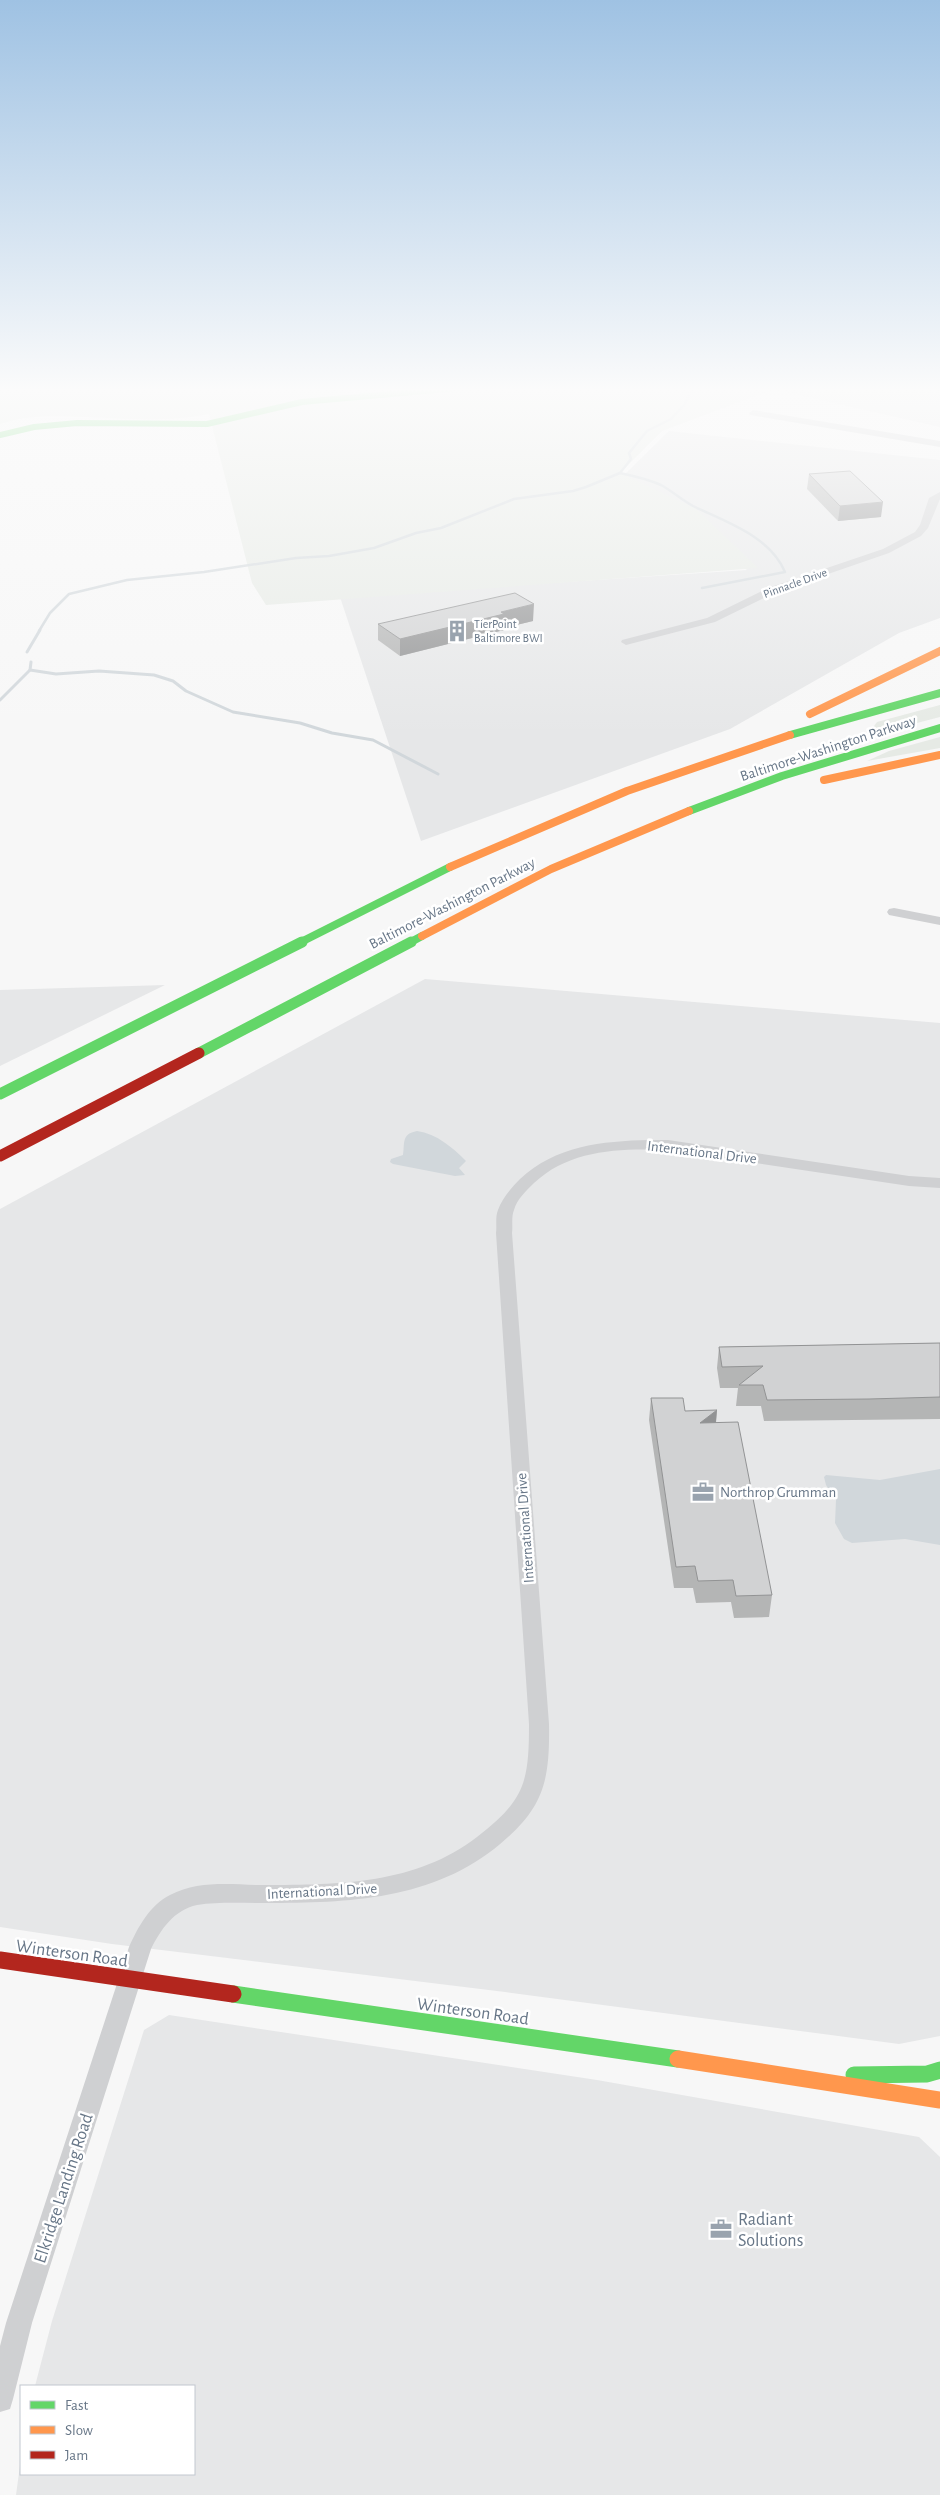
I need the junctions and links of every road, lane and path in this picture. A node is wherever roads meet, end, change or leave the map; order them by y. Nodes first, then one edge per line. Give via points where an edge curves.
1 (932, 503) edge
2 (626, 642) dead end
3 (940, 651) edge
4 (940, 694) edge
5 (797, 719) dead end
6 (779, 726) dead end
7 (940, 728) edge
8 (937, 756) edge
9 (813, 782) dead end
10 (760, 797) dead end
11 (525, 833) junction
12 (501, 896) junction
13 (894, 912) dead end
14 (940, 921) edge
15 (0, 1094) edge
16 (0, 1156) edge
17 (909, 1181) junction
18 (940, 1183) edge
19 (940, 1190) edge
20 (0, 1960) edge
21 (130, 1979) junction
22 (940, 2070) edge
23 (797, 2076) junction
24 (848, 2084) junction
25 (940, 2100) edge
26 (922, 2110) dead end
27 (0, 2399) edge

1 - 2 street, Pinnacle Drive via 925,526 918,534 886,551 772,590 711,620
3 - 5 main road
4 - 11 main road, Baltimore-Washington Parkway via 867,712 746,749 665,777
6 - 11 main road via 591,800
7 - 12 main road, Baltimore-Washington Parkway via 717,799 551,869
8 - 9 main road
10 - 12 main road via 648,833
11 - 15 main road, Baltimore-Washington Parkway via 416,883
12 - 16 main road, Baltimore-Washington Parkway via 426,932
13 - 14 street
17 - 18 street, International Drive
17 - 19 street, International Drive
17 - 21 street, International Drive via 668,1145 632,1143 576,1152 528,1178 505,1212 504,1233 539,1724 540,1752 535,1785 514,1818 482,1848 452,1868 422,1879 352,1892 217,1894 190,1897 170,1906 154,1920 140,1946
20 - 21 main road, Winterson Road
21 - 23 main road, Winterson Road
21 - 27 street, Elkridge Landing Road via 19,2322
22 - 23 main road via 927,2074
23 - 24 main road, Winterson Road
24 - 25 main road, Winterson Road
24 - 26 main road

